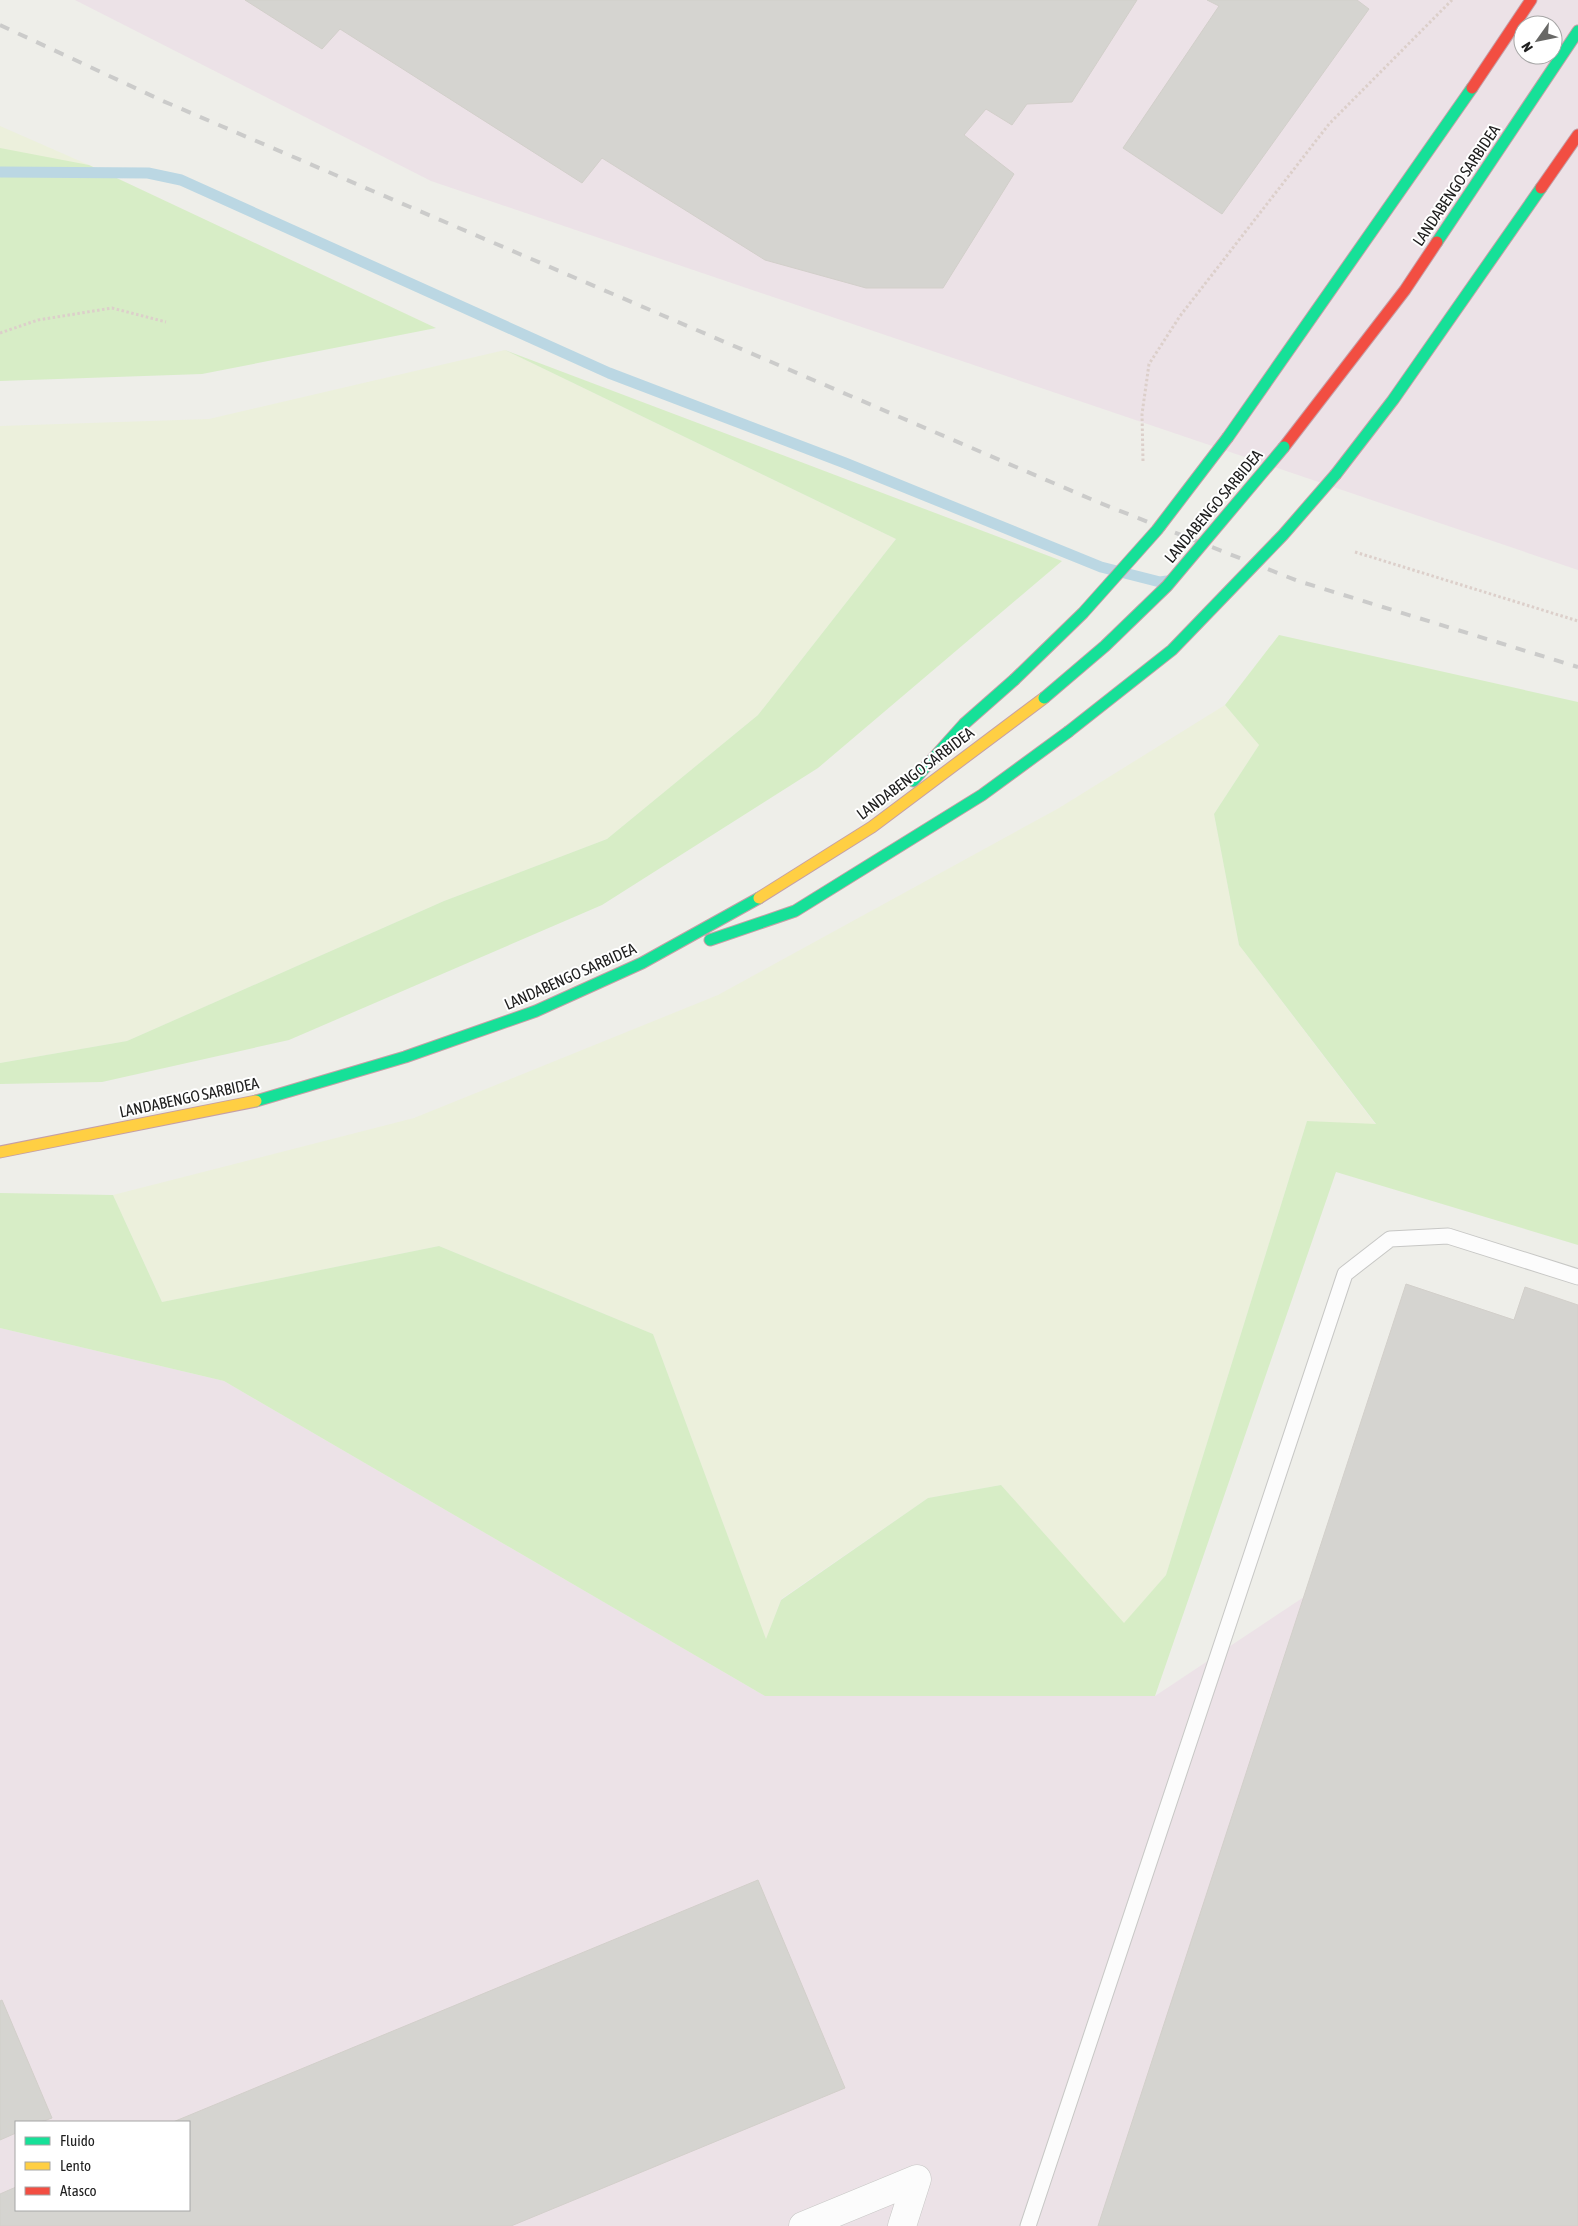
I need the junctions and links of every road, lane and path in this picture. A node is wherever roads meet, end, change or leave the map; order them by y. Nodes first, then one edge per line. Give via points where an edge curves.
1 (1452, 0) edge
2 (1532, 0) edge
3 (1578, 31) edge
4 (1578, 135) edge
5 (166, 322) dead end
6 (0, 333) edge
7 (1143, 461) dead end
8 (1355, 552) dead end
9 (1578, 621) edge
10 (872, 827) junction
11 (642, 963) junction
12 (0, 1152) edge
13 (1578, 1277) edge
14 (804, 2226) edge
15 (902, 2226) edge
16 (1028, 2226) edge

1 - 7 path via 1329,124 1180,316 1149,364 1142,414
2 - 10 highway, bridge via 1228,437 1150,536 1083,613 964,724
3 - 10 highway, LANDABENGO SARBIDEA, bridge via 1405,290 1284,447 1167,586 1105,646 1044,698
4 - 11 highway, bridge via 1393,400 1336,474 1283,536 1172,650 982,795 794,911
5 - 6 path via 112,308 38,320
8 - 9 path
10 - 11 highway, LANDABENGO SARBIDEA via 767,894
11 - 12 highway, LANDABENGO SARBIDEA via 536,1011 396,1060 259,1100
13 - 16 lane via 1448,1236 1390,1239 1345,1274
14 - 15 street via 917,2179

